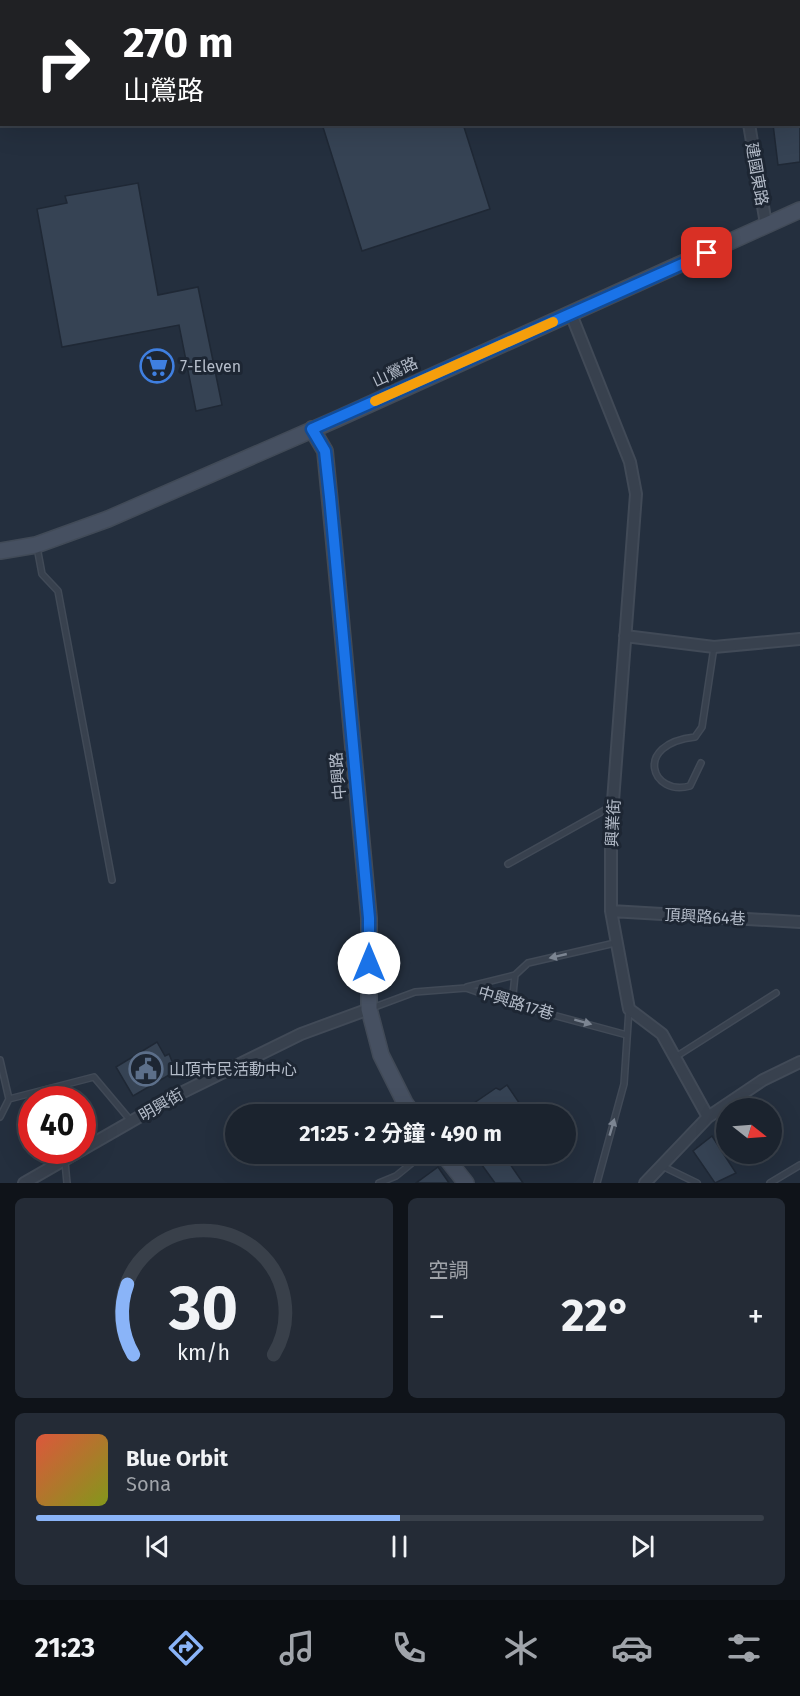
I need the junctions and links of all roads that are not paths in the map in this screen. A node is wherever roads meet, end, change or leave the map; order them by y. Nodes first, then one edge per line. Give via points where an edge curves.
1 (749, 126) edge
2 (800, 210) edge
3 (766, 224) junction
4 (571, 314) junction
5 (312, 429) junction
6 (36, 546) junction
7 (0, 551) edge
8 (625, 636) junction
9 (800, 639) edge
10 (714, 647) junction
11 (701, 763) dead end
12 (614, 806) junction
13 (508, 864) dead end
14 (112, 880) dead end
15 (611, 911) junction
16 (800, 922) edge
17 (615, 943) junction
18 (515, 975) junction
19 (466, 988) junction
20 (776, 993) dead end
21 (512, 1004) junction
22 (369, 1009) junction
23 (629, 1010) junction
24 (627, 1035) junction
25 (674, 1058) junction
26 (0, 1060) edge
27 (800, 1062) edge
28 (9, 1099) junction
29 (406, 1104) edge
30 (0, 1117) edge
31 (708, 1117) junction
32 (132, 1122) junction
33 (96, 1143) edge
34 (61, 1164) edge
35 (65, 1164) edge
36 (411, 1164) edge
37 (451, 1164) edge
38 (800, 1165) edge
39 (662, 1166) junction
40 (24, 1183) edge
41 (67, 1183) edge
42 (379, 1183) edge
43 (466, 1183) edge
44 (597, 1183) edge
45 (645, 1183) edge
46 (697, 1183) edge
47 (770, 1183) edge

1 - 3 street, 建國東路
2 - 3 street, 山鶯路
3 - 4 street, 山鶯路
4 - 5 street, 山鶯路
4 - 8 street, 興業街 via 630,462 636,494
5 - 6 street, 山鶯路 via 108,519
5 - 22 street, 中興路 via 325,451 369,918
6 - 7 street, 山鶯路
6 - 14 lane via 42,574 58,591
8 - 10 street
8 - 12 street, 興業街
9 - 10 street
10 - 11 lane via 702,727 695,736 663,746 654,769 661,781 682,788 690,786
12 - 13 lane
12 - 15 street, 興業街
15 - 16 street, 頂興路64巷
15 - 17 street, 興業街
17 -> 18 lane via 528,963
17 - 23 street, 興業街
18 - 19 lane
18 - 21 lane
19 - 21 lane, 中興路17巷
19 - 22 lane, 中興路17巷 via 415,992
20 - 25 lane
21 -> 24 lane, 中興路17巷
22 - 29 street, 中興路 via 381,1054
22 - 32 street, 明興街 via 301,1034 179,1094
23 - 24 lane
23 - 25 street via 662,1034
44 -> 24 lane via 624,1084
25 - 31 street
26 - 28 lane
27 - 31 street via 763,1080
28 - 30 lane
28 - 32 lane via 93,1077
31 - 39 street
32 - 33 street, 明興街
34 - 40 street, 明興街
35 - 41 lane
36 - 42 lane
37 - 43 street
38 - 47 lane
39 - 45 street
39 - 46 lane

